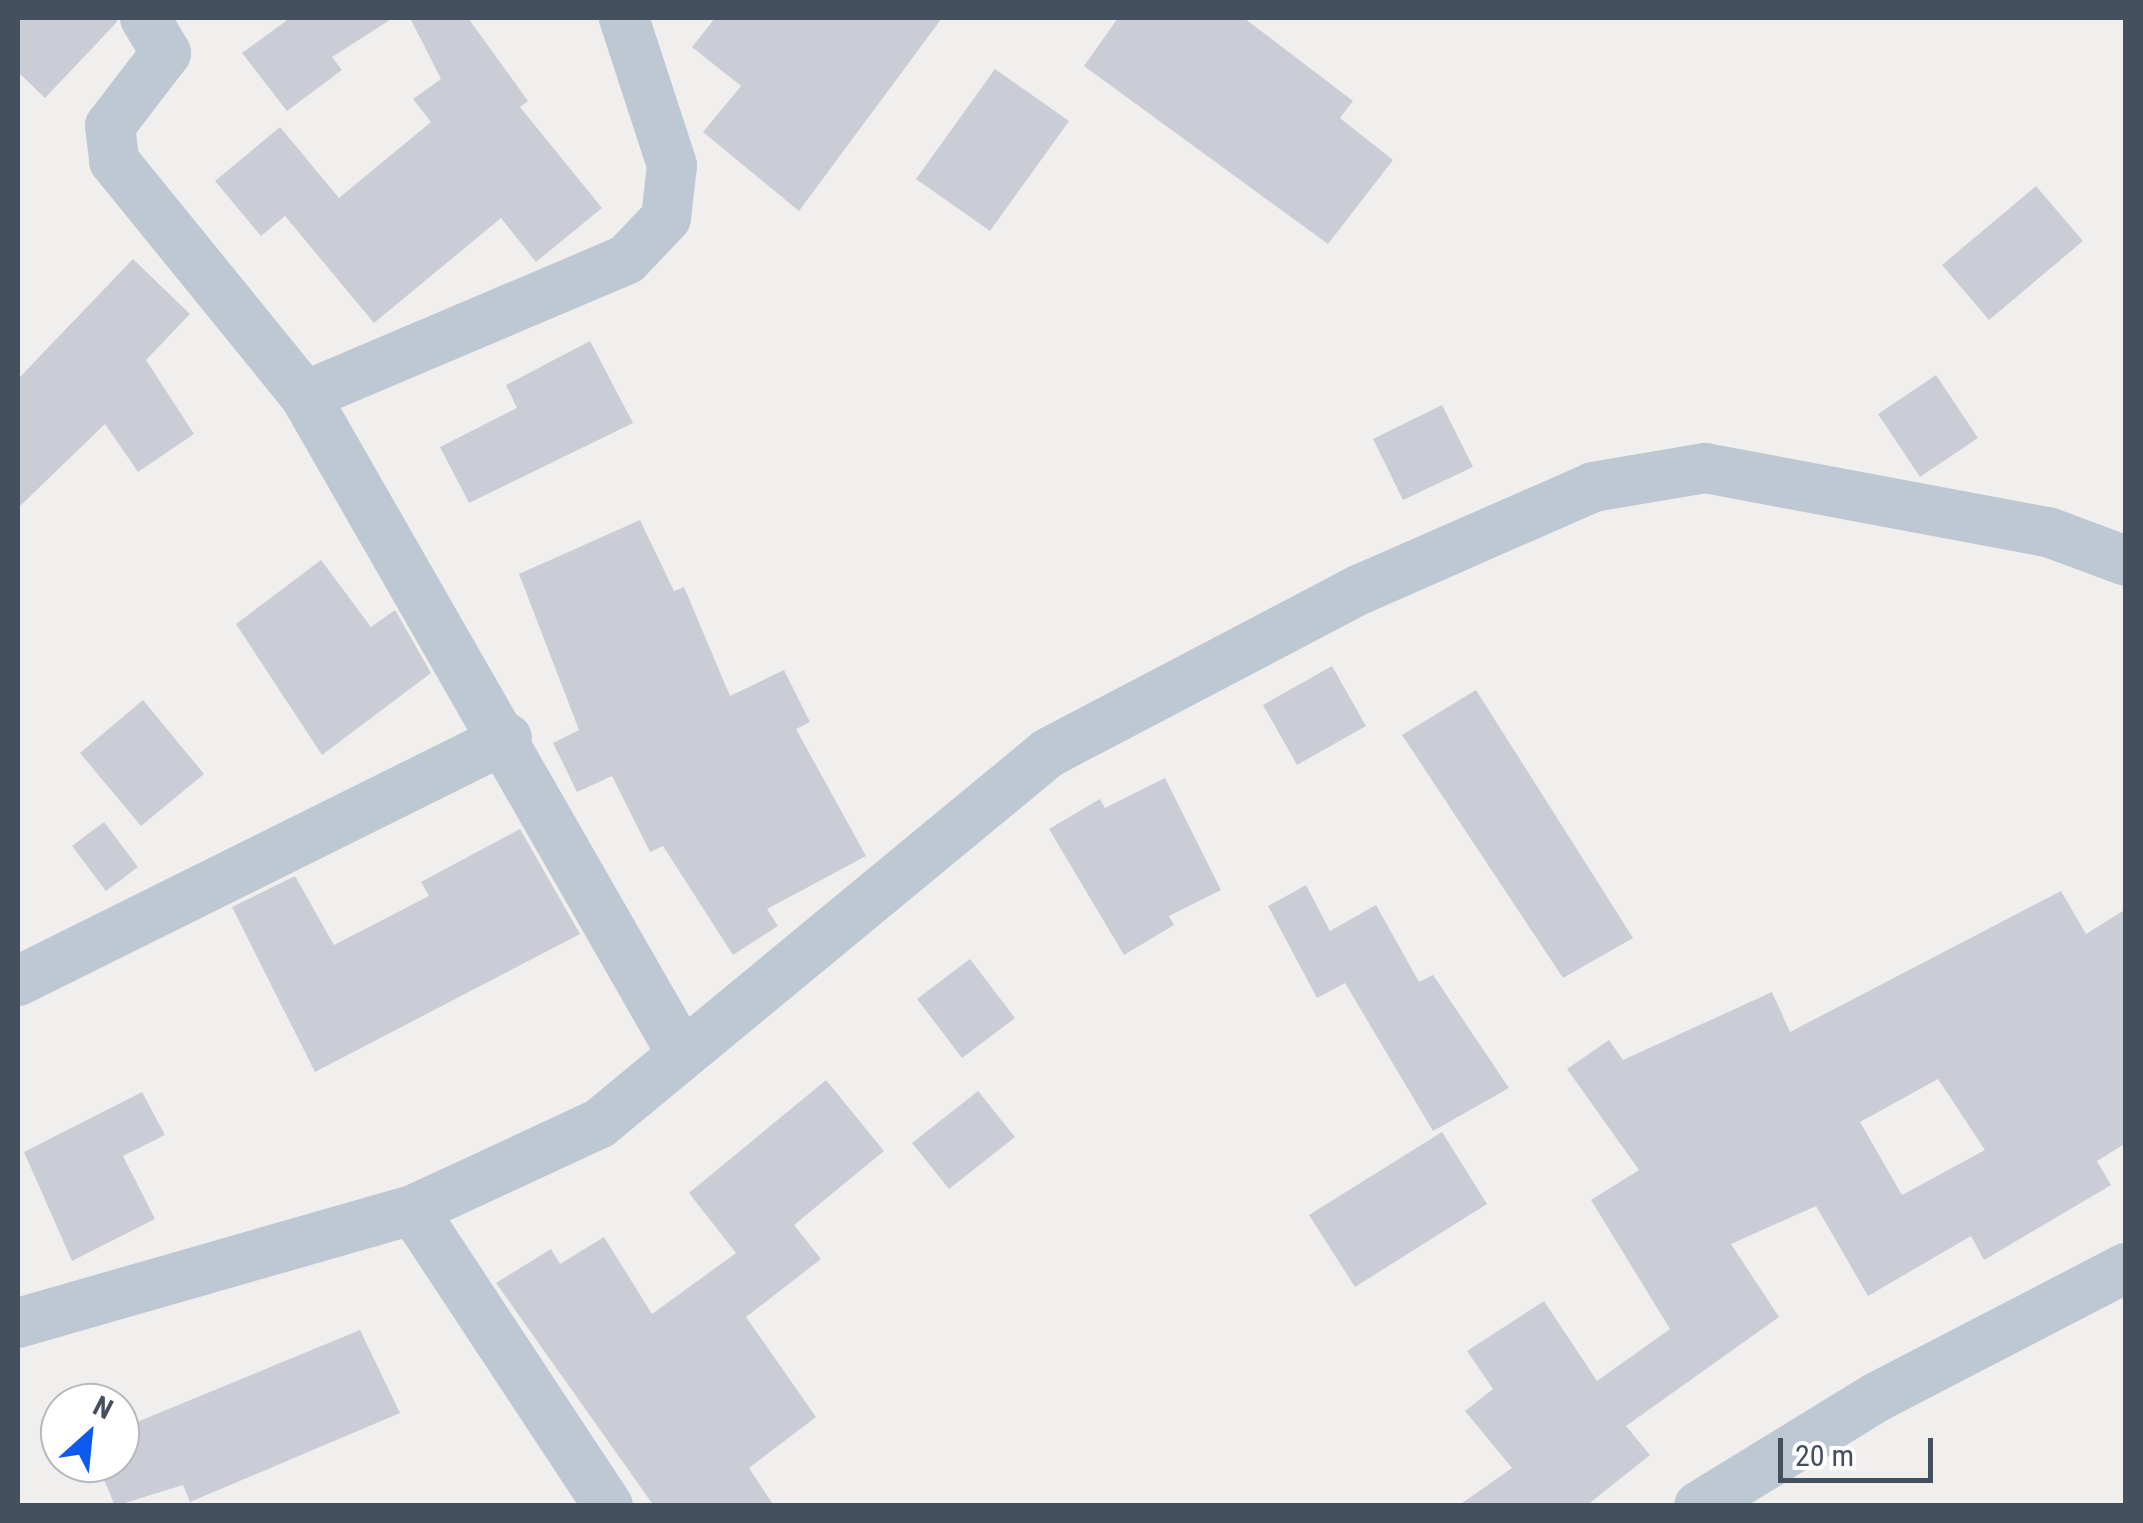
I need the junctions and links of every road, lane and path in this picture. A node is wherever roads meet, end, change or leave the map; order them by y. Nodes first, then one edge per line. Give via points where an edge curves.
1 (145, 18) edge
2 (624, 18) edge
3 (305, 396) junction
4 (2126, 560) edge
5 (507, 738) junction
6 (18, 980) edge
7 (682, 1054) junction
8 (413, 1210) junction
9 (2126, 1268) edge
10 (18, 1323) edge
11 (608, 1506) edge
12 (1700, 1506) edge

1 - 3 street via 166,52 110,126 114,161
2 - 3 street via 672,165 666,218 626,260
3 - 5 street
4 - 7 street via 2048,532 1705,468 1592,487 1122,706 955,823
5 - 6 street
5 - 7 street
7 - 8 street via 600,1123
8 - 10 street
8 - 11 street
9 - 12 street via 1876,1398

